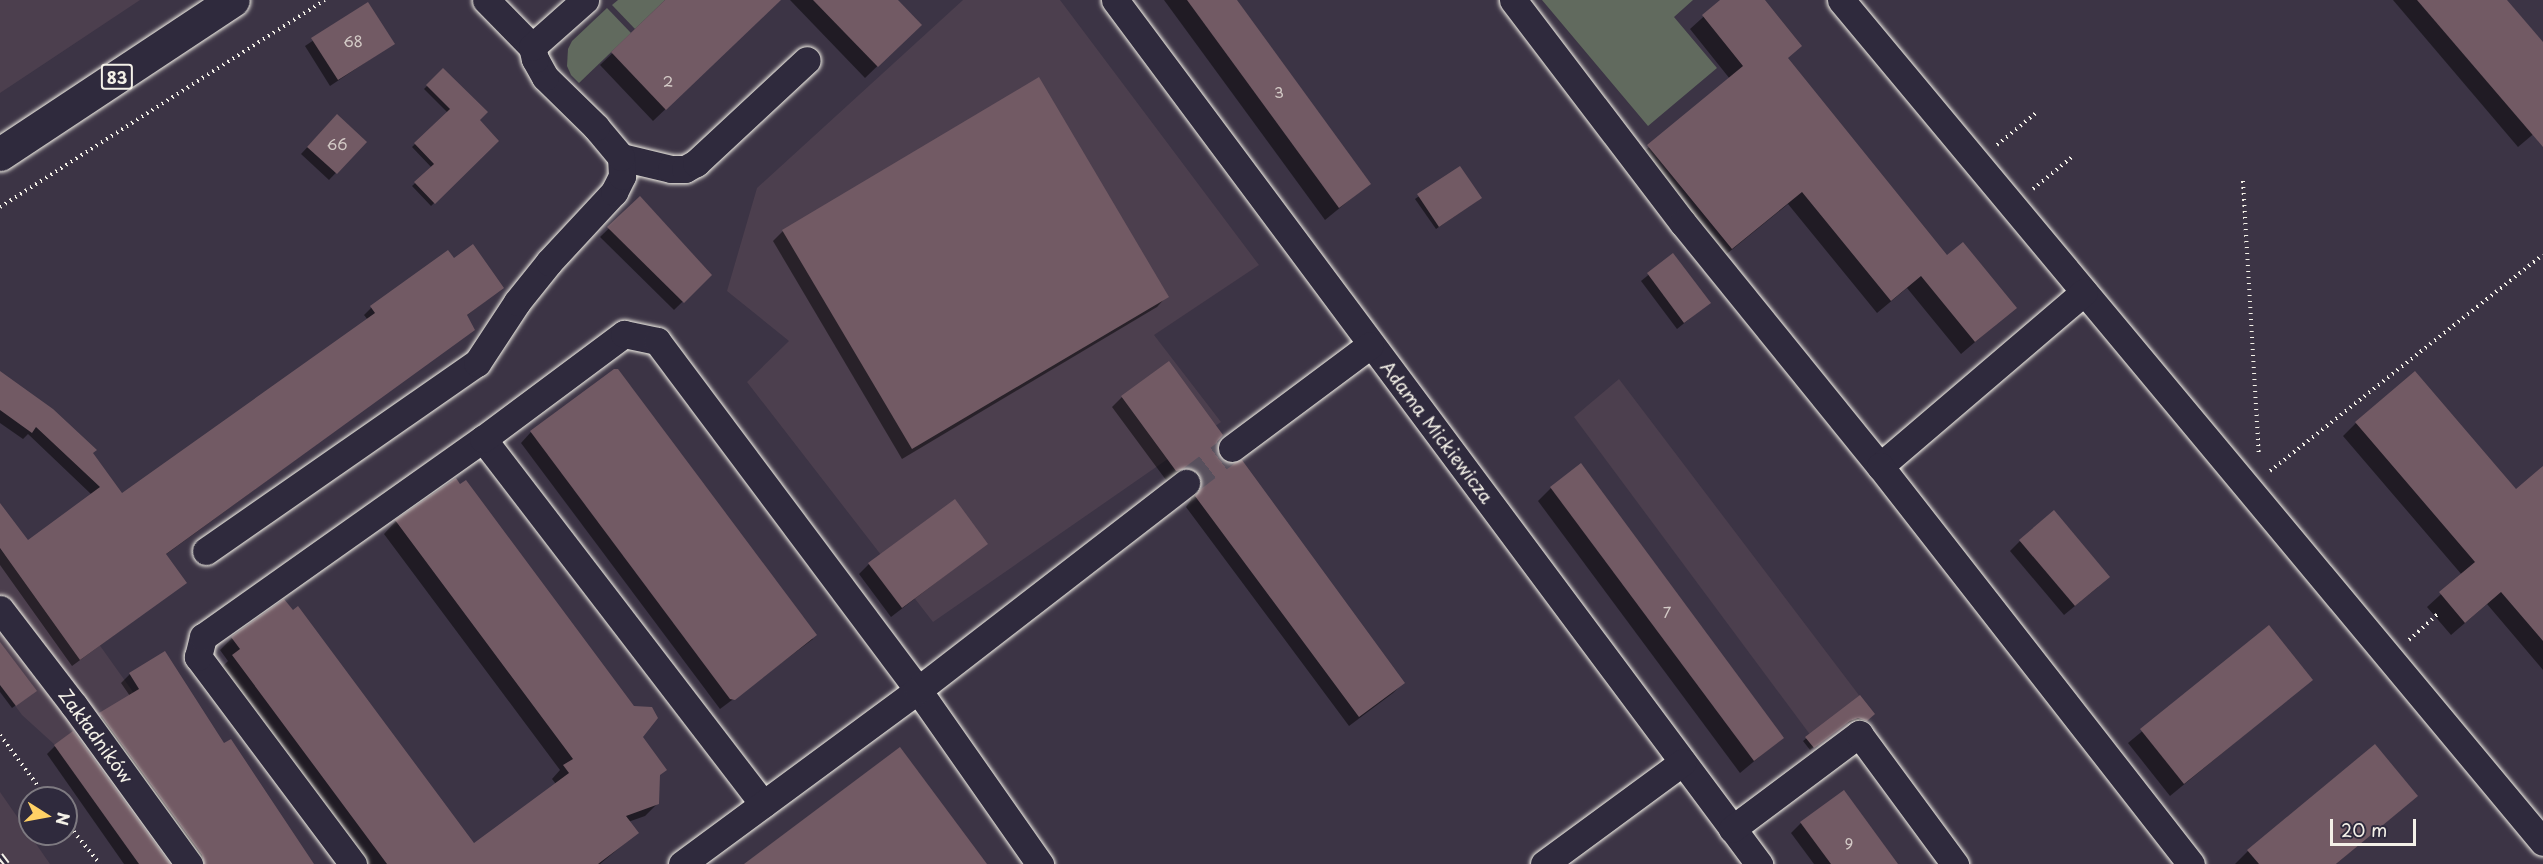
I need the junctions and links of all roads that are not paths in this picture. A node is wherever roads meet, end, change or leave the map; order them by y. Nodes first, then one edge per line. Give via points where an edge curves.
1 (233, 0) edge
2 (486, 0) edge
3 (585, 0) edge
4 (1115, 0) edge
5 (1513, 0) edge
6 (1841, 0) edge
7 (532, 47) junction
8 (807, 60) dead end
9 (0, 154) edge
10 (621, 157) junction
11 (2084, 292) junction
12 (1370, 345) junction
13 (483, 439) junction
14 (1232, 448) tunnel mouth
15 (1880, 466) junction
16 (1185, 483) tunnel mouth
17 (206, 551) dead end
18 (0, 609) edge
19 (918, 690) junction
20 (1683, 762) junction
21 (763, 804) junction
22 (1732, 829) junction
23 (2543, 842) edge
24 (189, 864) edge
25 (353, 864) edge
26 (681, 864) edge
27 (1040, 864) edge
28 (1544, 864) edge
29 (1759, 864) edge
30 (1955, 864) edge
31 (2191, 864) edge

1 - 9 main road, 83
2 - 7 street
3 - 7 street
4 - 12 street, Adama Mickiewicza
5 - 15 street via 1683,223
6 - 11 street
7 - 10 street via 545,77
8 - 10 street via 685,169
10 - 17 street via 622,176 614,192 549,262 477,363
11 - 15 street
11 - 23 street
12 - 14 street
12 - 20 street, Adama Mickiewicza
13 - 19 street via 624,334 657,341
13 - 21 street
13 - 25 street via 203,637 198,657
15 - 31 street
16 - 19 street
18 - 24 street, Zakładników
19 - 21 street
19 - 27 street
20 - 22 street, Adama Mickiewicza
20 - 28 street
21 - 26 street
22 - 29 street, Adama Mickiewicza
22 - 30 street via 1859,734

